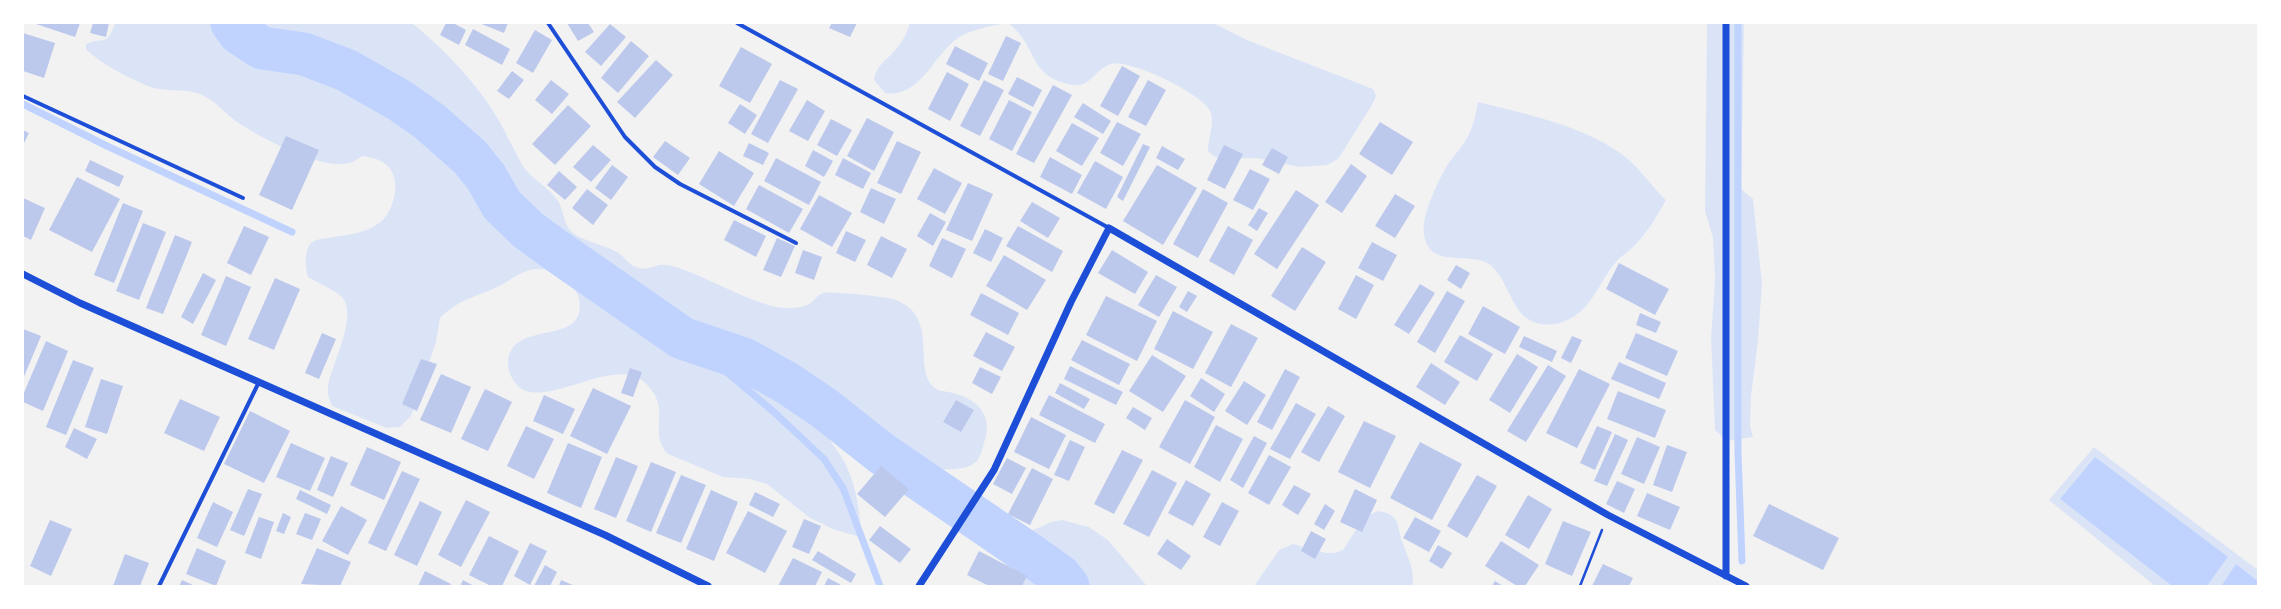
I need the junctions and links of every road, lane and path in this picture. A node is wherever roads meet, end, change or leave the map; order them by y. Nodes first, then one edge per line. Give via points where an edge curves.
1 (548, 23) edge
2 (737, 23) edge
3 (1726, 23) edge
4 (23, 96) edge
5 (243, 198) dead end
6 (1109, 228) junction
7 (796, 243) dead end
8 (23, 274) edge
9 (260, 382) junction
10 (1608, 515) junction
11 (1726, 576) junction
12 (159, 586) edge
13 (708, 586) edge
14 (919, 586) edge
15 (1580, 586) edge
16 (1746, 586) edge

1 - 7 street via 625,137 655,166 680,184
2 - 6 street
3 - 11 street
4 - 5 street
6 - 10 street
6 - 14 street via 1070,302 994,470
8 - 9 street via 80,303
9 - 12 street
9 - 13 street via 605,535
10 - 11 street
10 - 15 path
11 - 16 street

